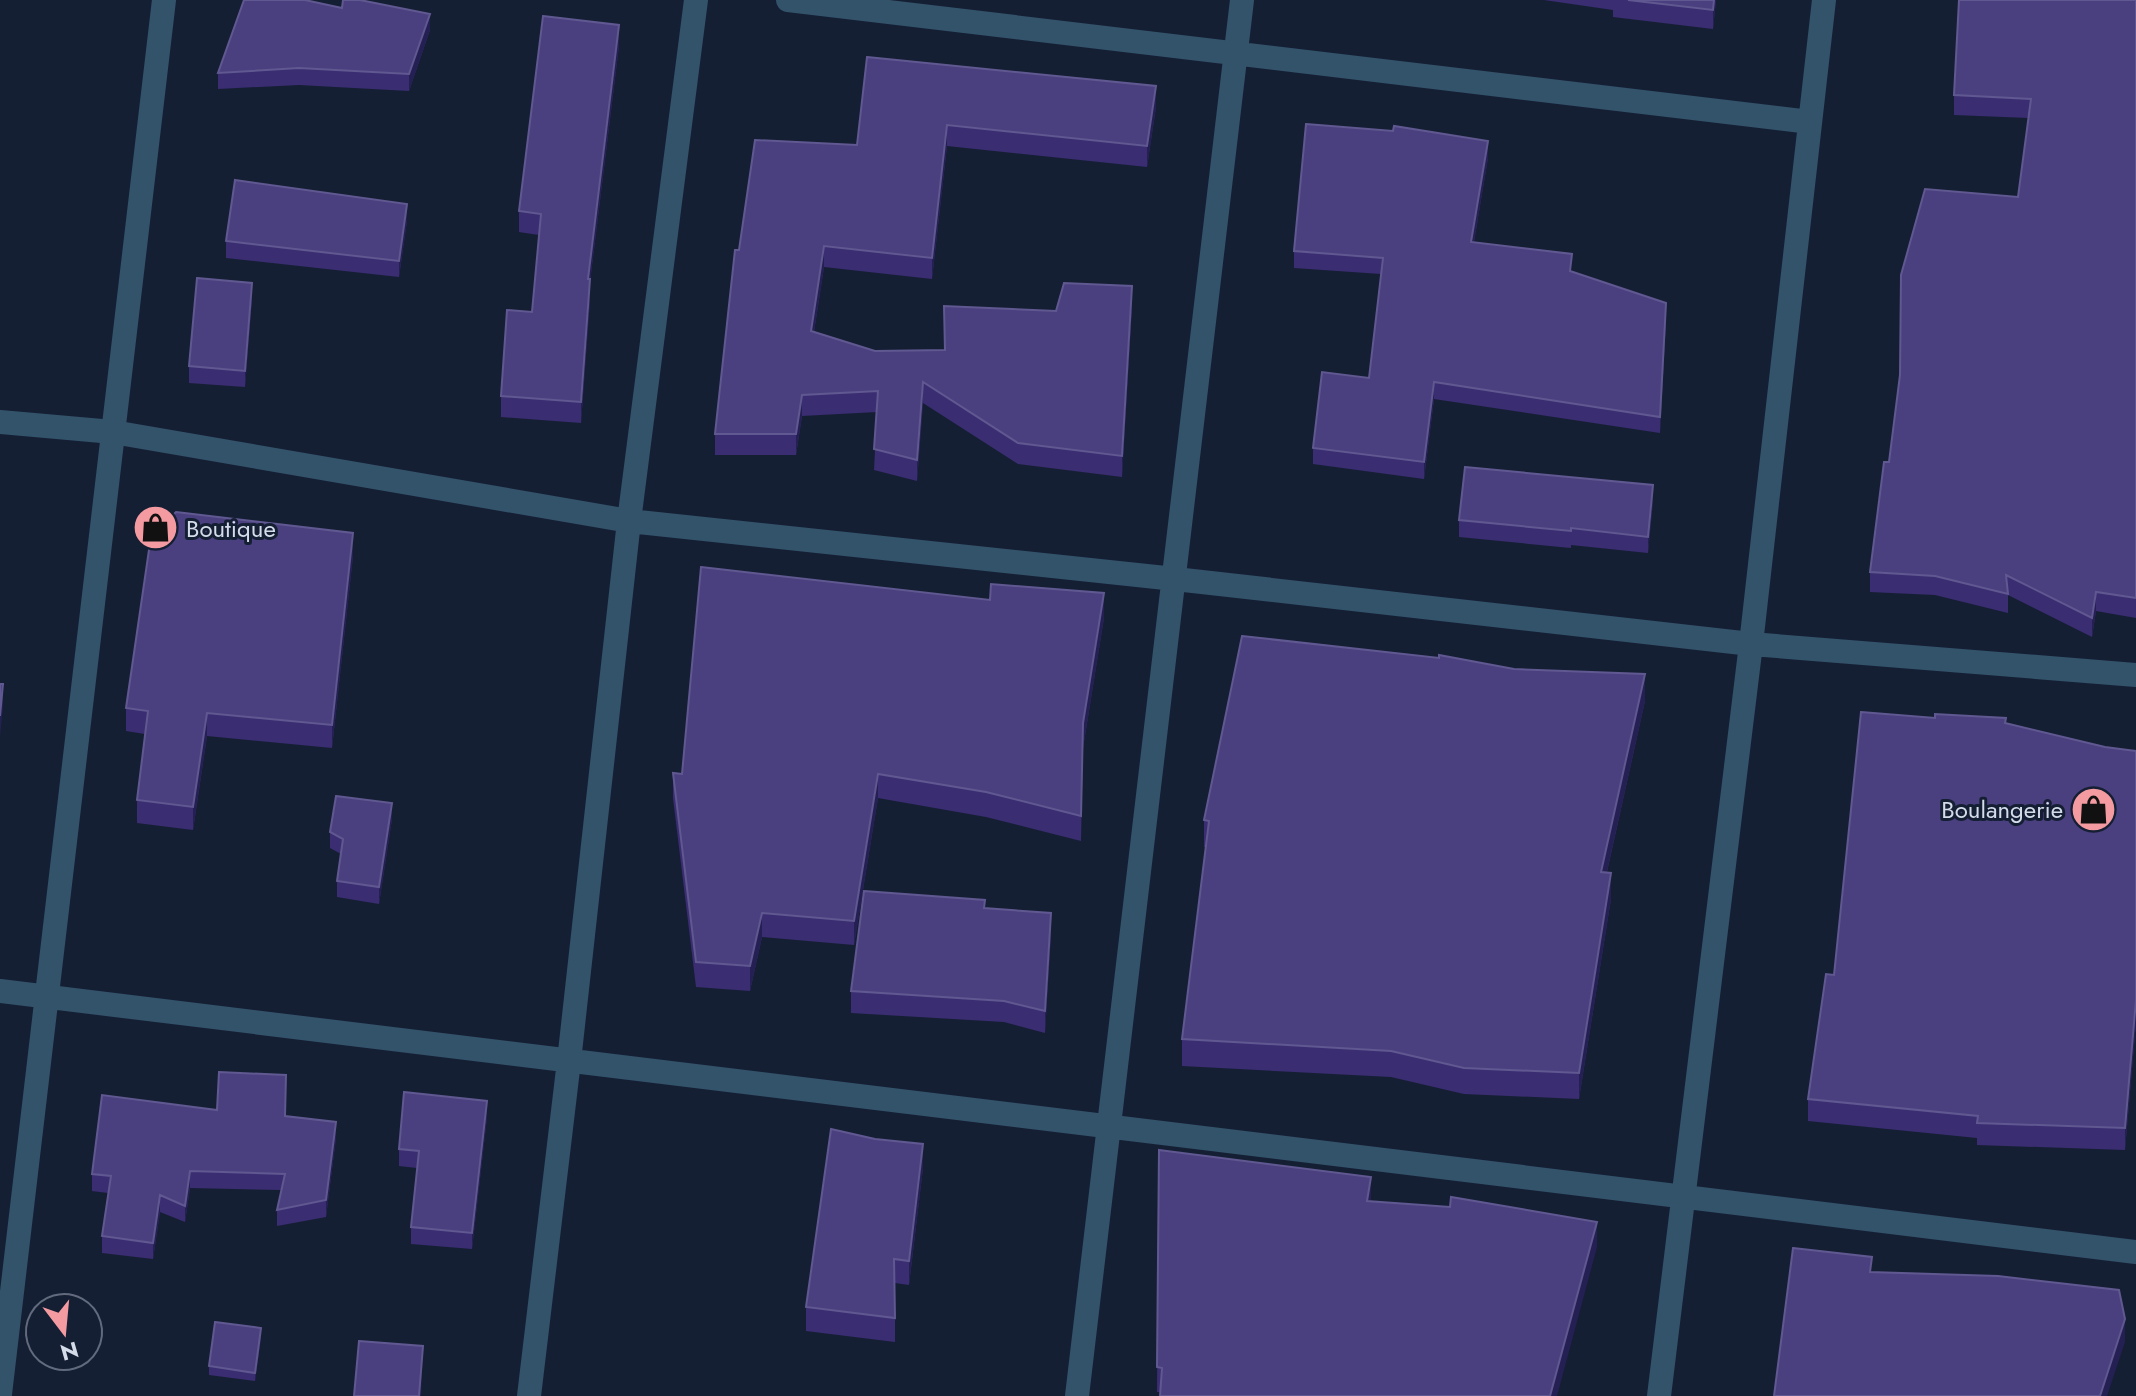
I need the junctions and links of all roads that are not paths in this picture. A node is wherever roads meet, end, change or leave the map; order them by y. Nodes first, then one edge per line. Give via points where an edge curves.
1 (164, 0) edge
2 (696, 0) edge
3 (788, 0) edge
4 (1242, 0) edge
5 (1824, 0) edge
6 (1236, 54) junction
7 (1810, 122) junction
8 (0, 422) edge
9 (113, 432) junction
10 (629, 521) junction
11 (1175, 579) junction
12 (1751, 644) junction
13 (2136, 675) edge
14 (0, 991) edge
15 (47, 996) junction
16 (569, 1061) junction
17 (1109, 1127) junction
18 (1683, 1197) junction
19 (2136, 1252) edge
20 (0, 1394) edge
21 (529, 1396) edge
22 (1077, 1396) edge
23 (1659, 1396) edge

1 - 9 street
2 - 10 street
3 - 6 street
4 - 6 street
5 - 7 street
6 - 7 street
6 - 11 street
7 - 12 street
8 - 9 street
9 - 10 street
9 - 15 street
10 - 11 street
10 - 16 street
11 - 12 street
11 - 17 street
12 - 13 street
12 - 18 street
14 - 15 street
15 - 16 street
15 - 20 street
16 - 17 street
16 - 21 street
17 - 18 street
17 - 22 street
18 - 19 street
18 - 23 street

